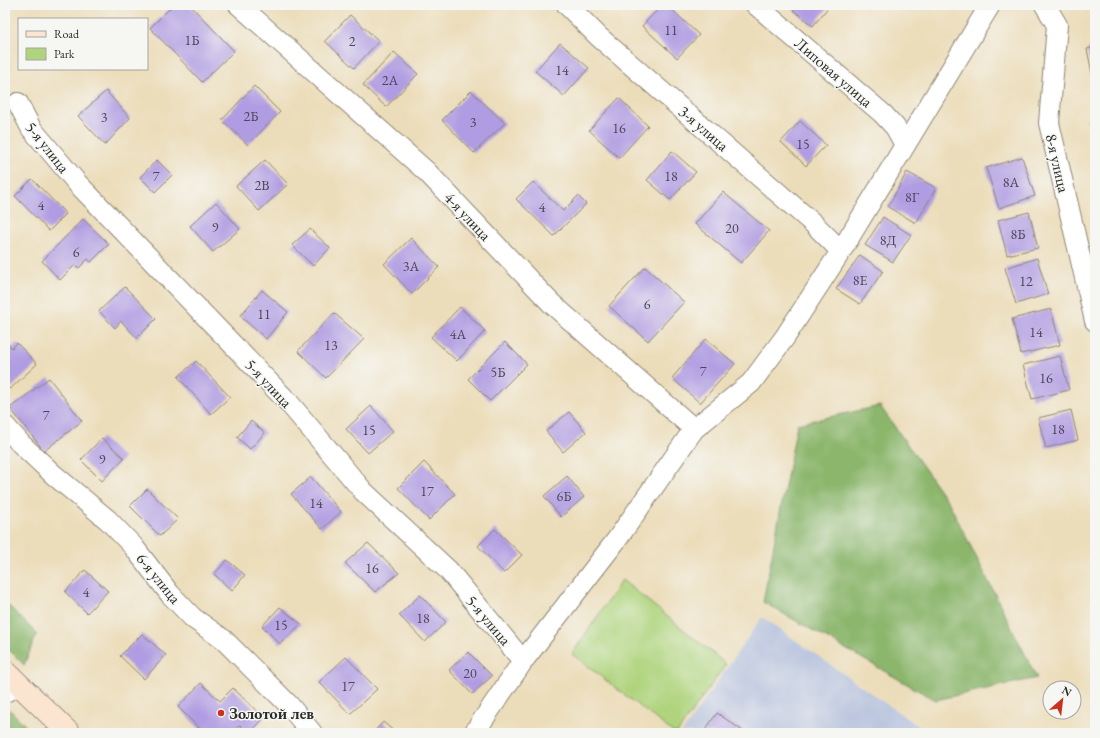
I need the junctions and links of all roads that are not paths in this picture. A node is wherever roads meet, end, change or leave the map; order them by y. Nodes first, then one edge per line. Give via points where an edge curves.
1 (239, 5) edge
2 (567, 5) edge
3 (756, 5) edge
4 (990, 5) edge
5 (1044, 5) edge
6 (18, 103) dead end
7 (905, 145) junction
8 (841, 251) junction
9 (1095, 321) edge
10 (5, 426) edge
11 (694, 429) junction
12 (523, 661) junction
13 (10, 683) edge
14 (69, 733) edge
15 (312, 733) edge
16 (474, 733) edge

1 - 11 street, 4-я улица via 427,172 551,302
2 - 8 street, 3-я улица via 599,37 815,225
3 - 7 street, Липовая улица via 883,114 895,127
4 - 7 street
5 - 9 street, 8-я улица via 1057,25 1049,123
6 - 12 street, 5-я улица via 31,128 78,184 289,403 363,491 448,570
7 - 8 street
8 - 11 street via 785,337 750,383
10 - 15 street, 6-я улица via 54,475 108,520 133,546 170,594 193,618 224,640 288,704
11 - 12 street via 618,538
12 - 16 street
13 - 14 main road

